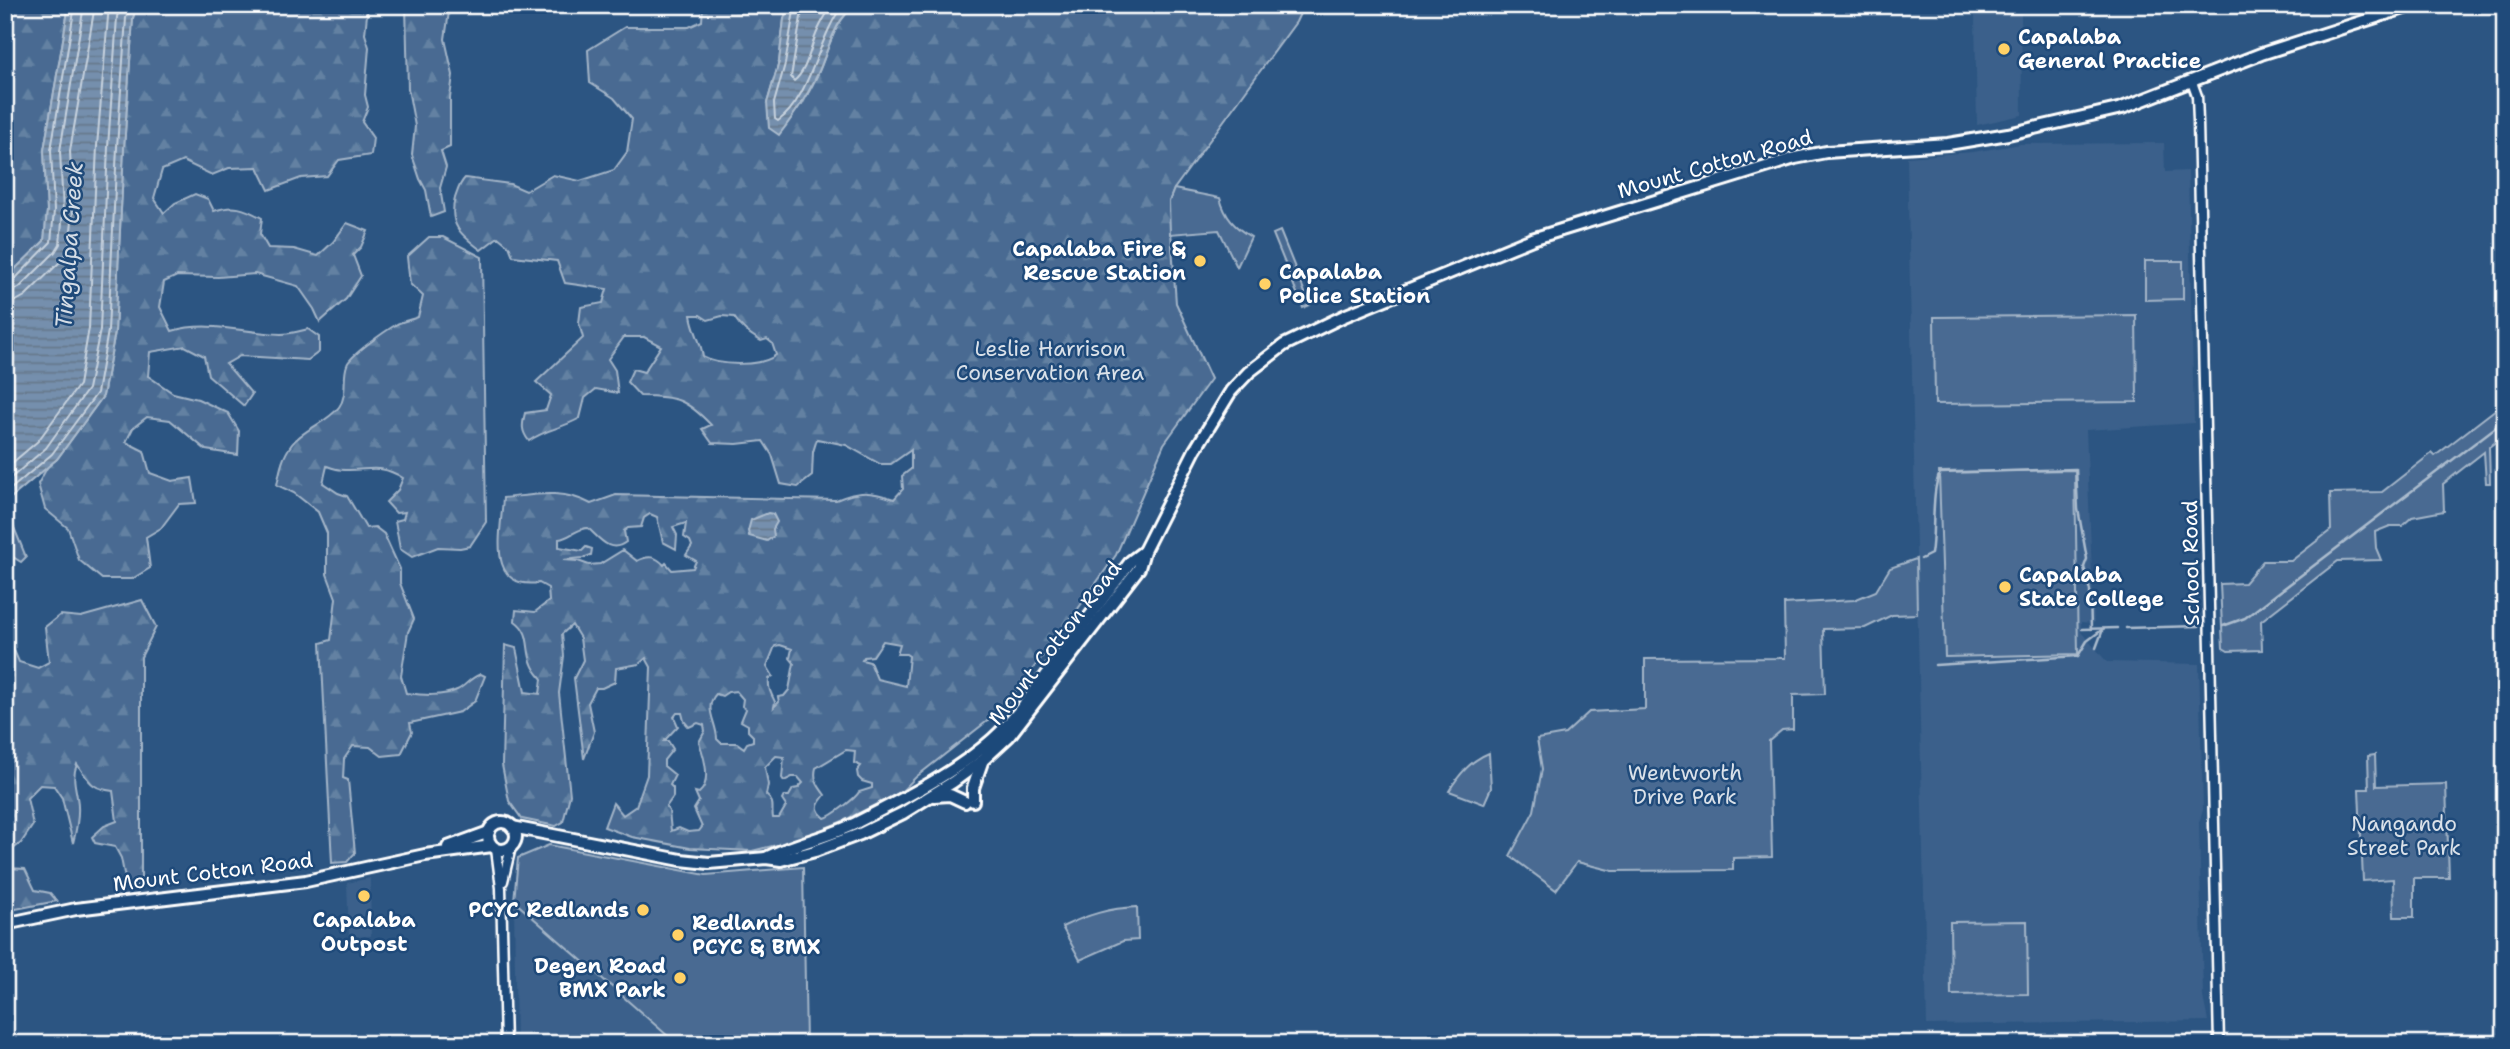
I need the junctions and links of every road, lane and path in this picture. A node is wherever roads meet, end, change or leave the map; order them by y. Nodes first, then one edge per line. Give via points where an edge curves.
1 (2414, 5) edge
2 (2192, 82) junction
3 (1144, 551) junction
4 (984, 760) junction
5 (931, 796) junction
6 (512, 827) junction
7 (489, 832) junction
8 (548, 834) junction
9 (513, 845) junction
10 (494, 848) junction
11 (425, 855) junction
12 (766, 858) junction
13 (501, 888) junction
14 (5, 924) edge
15 (505, 1044) edge
16 (2219, 1044) edge

1 - 2 main road, Mount Cotton Road via 2261,54
2 - 3 main road, Mount Cotton Road via 2122,108 2008,134 1795,158 1532,239 1343,316 1284,345 1231,391
2 - 16 street, School Road via 2198,121
3 - 4 main road, Mount Cotton Road via 1139,568 1021,723
3 - 12 main road, Mount Cotton Road via 1131,561 1020,710 978,751 852,825
4 - 5 main road, Mount Cotton Road
4 - 5 main road via 969,801
5 - 12 main road, Mount Cotton Road via 838,842 781,860
6 - 7 main road via 500,823
6 - 8 main road, Mount Cotton Road
6 - 9 main road via 516,834
7 - 10 main road
7 - 11 main road, Mount Cotton Road
8 - 9 main road, Mount Cotton Road
8 - 12 main road, Mount Cotton Road via 681,860
9 - 10 main road via 504,850
9 - 13 street
10 - 11 main road, Mount Cotton Road
10 - 13 street
11 - 14 main road, Mount Cotton Road via 306,881 76,909
13 - 15 street

